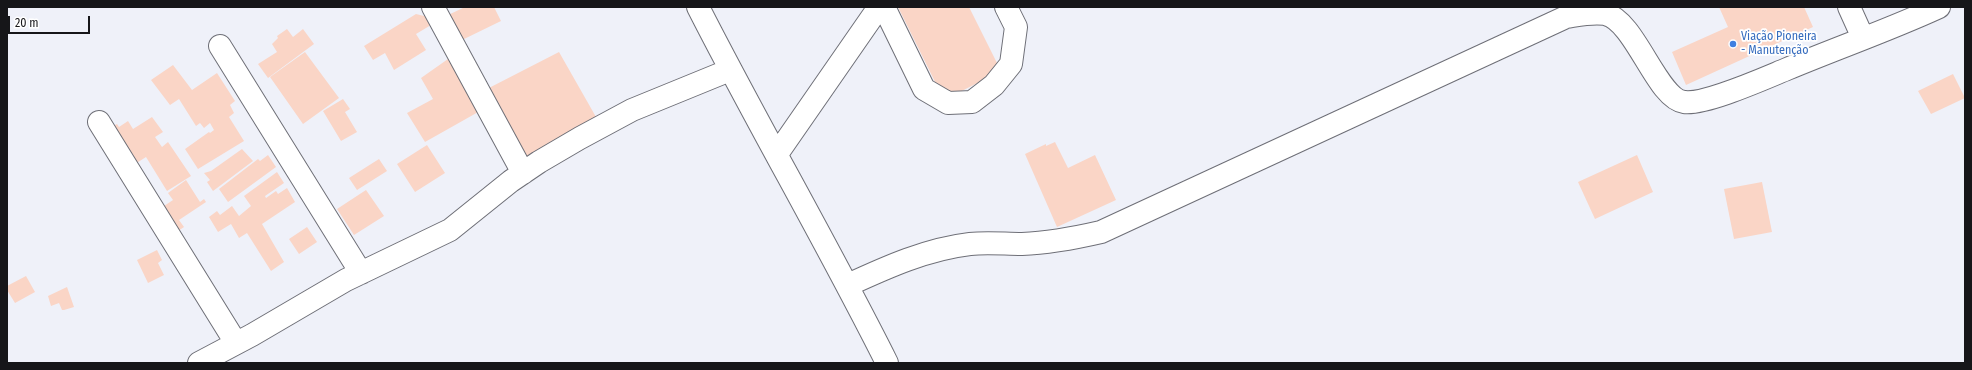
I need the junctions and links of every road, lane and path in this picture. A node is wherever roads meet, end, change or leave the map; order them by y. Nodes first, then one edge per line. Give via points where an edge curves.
1 (433, 7) edge
2 (698, 7) edge
3 (879, 7) edge
4 (884, 7) edge
5 (1006, 7) edge
6 (1848, 7) edge
7 (1938, 7) edge
8 (1863, 38) junction
9 (220, 46) dead end
10 (730, 70) junction
11 (99, 122) dead end
12 (777, 154) junction
13 (523, 173) junction
14 (361, 273) junction
15 (848, 285) junction
16 (236, 343) junction
17 (199, 363) edge
18 (887, 363) edge

1 - 13 street
2 - 10 street
3 - 12 street
4 - 5 street via 924,90 948,103 972,102 994,85 1011,64 1016,26
6 - 8 street
7 - 8 street
8 - 15 street via 1739,88 1705,100 1684,102 1676,100 1670,94 1620,24 1606,14 1587,13 1566,18 1101,232 1065,241 970,244 943,249 891,266
9 - 14 street
10 - 12 street
10 - 13 street via 632,110
11 - 16 street
12 - 15 street
13 - 14 street via 450,230
14 - 16 street
15 - 18 street
16 - 17 street

